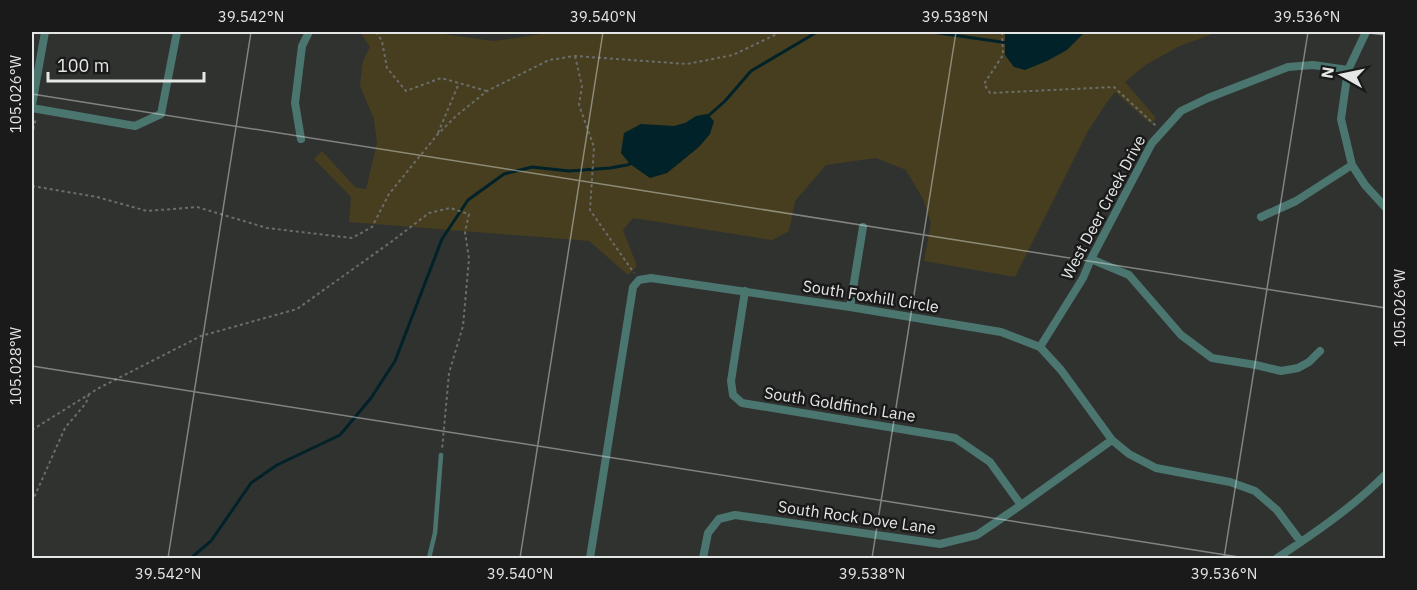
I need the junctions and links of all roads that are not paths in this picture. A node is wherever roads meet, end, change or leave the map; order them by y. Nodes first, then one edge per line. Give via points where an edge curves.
1 (45, 32) edge
2 (177, 32) edge
3 (309, 32) edge
4 (1366, 32) edge
5 (1348, 70) junction
6 (34, 108) edge
7 (301, 139) dead end
8 (1352, 165) junction
9 (1386, 208) edge
10 (1261, 217) dead end
11 (863, 226) dead end
12 (1091, 259) junction
13 (745, 291) junction
14 (850, 307) junction
15 (1040, 347) junction
16 (1320, 351) dead end
17 (1112, 440) junction
18 (441, 455) road end
19 (1386, 474) edge
20 (1021, 505) junction
21 (1301, 542) junction
22 (429, 558) edge
23 (590, 558) edge
24 (704, 558) edge
25 (1277, 558) edge

1 - 6 street
2 - 6 street via 161,114 135,126
3 - 7 street via 302,46 295,103
4 - 5 street
5 - 8 street via 1341,119
5 - 12 street, West Deer Creek Drive via 1313,65 1288,68 1181,111 1152,144
8 - 9 street
8 - 10 street via 1296,201
11 - 14 street
12 - 15 street, West Deer Creek Drive
12 - 16 street via 1130,275 1181,335 1212,358 1281,370 1298,368
13 - 14 street, South Foxhill Circle
13 - 20 street, South Goldfinch Lane via 731,381 733,395 742,404 955,438 990,462
13 - 23 street, South Foxhill Circle via 651,278 639,280 633,287
14 - 15 street, South Foxhill Circle via 1001,332
15 - 17 street, South Foxhill Circle
17 - 20 street, South Rock Dove Lane
17 - 21 street, South Foxhill Circle via 1156,468 1230,482 1255,491 1277,510
18 - 22 lane via 435,533
19 - 21 street
20 - 24 street, South Rock Dove Lane via 977,535 940,544 735,514 719,519 708,533
21 - 25 street

